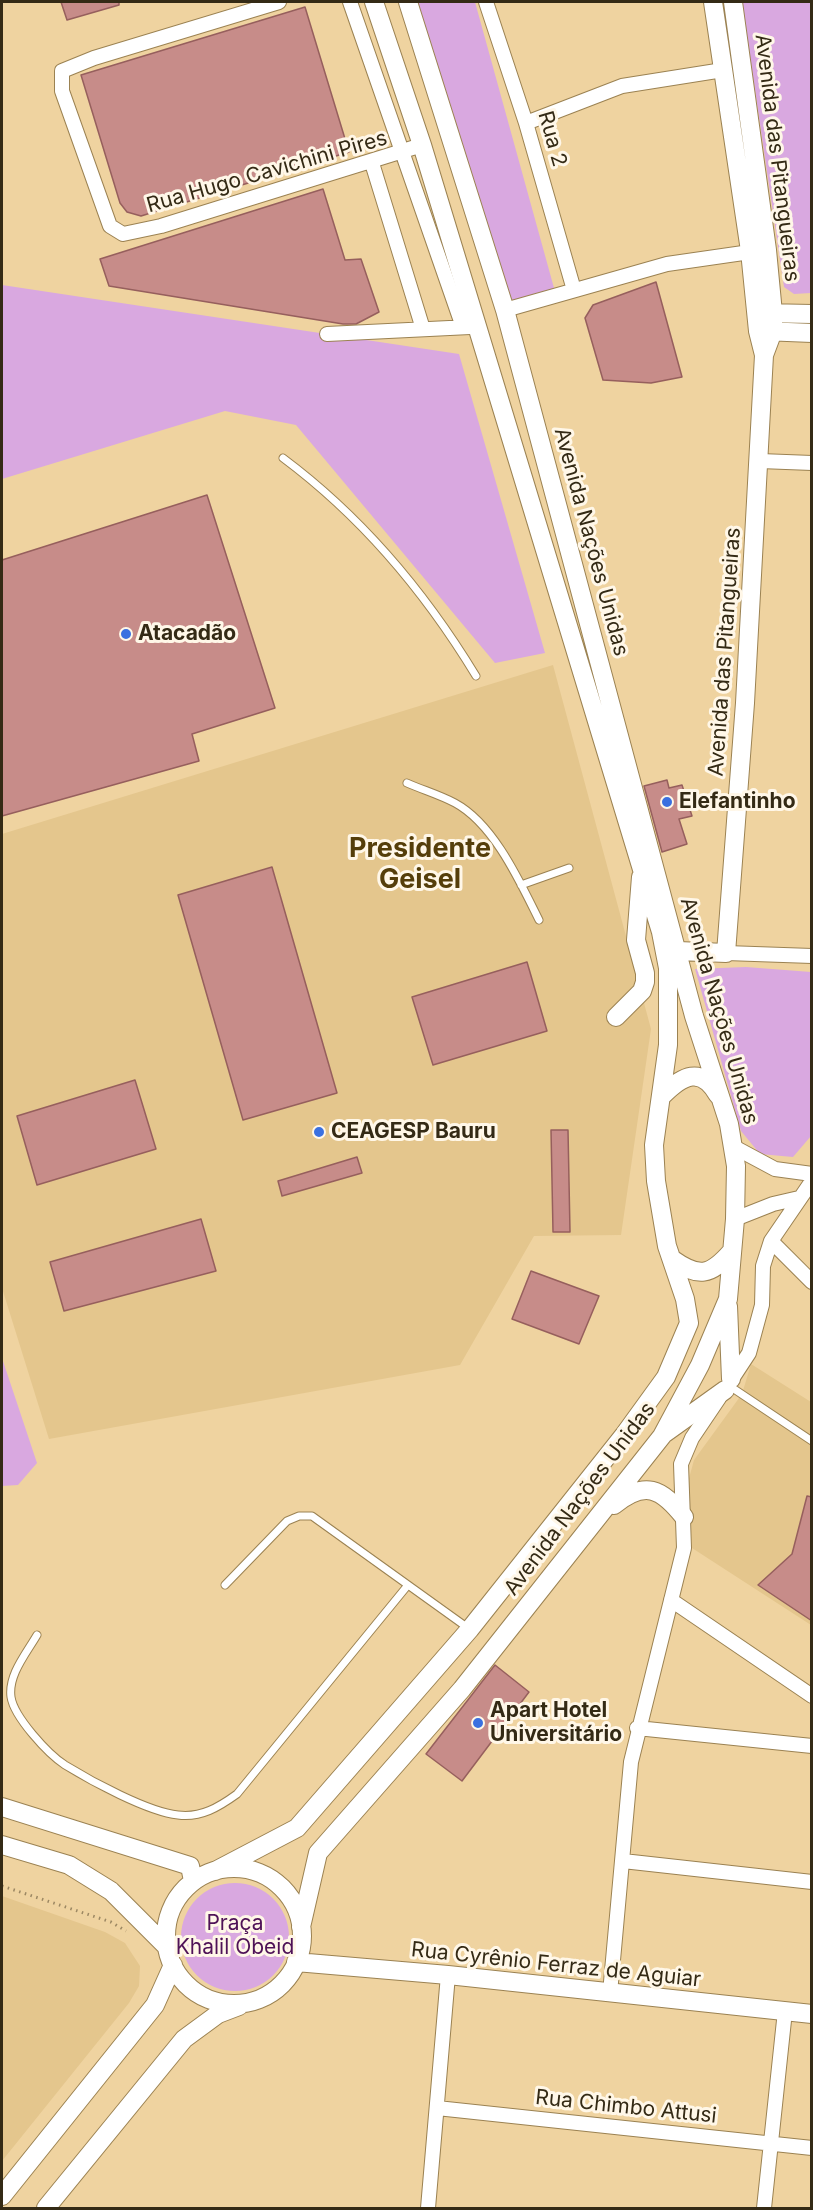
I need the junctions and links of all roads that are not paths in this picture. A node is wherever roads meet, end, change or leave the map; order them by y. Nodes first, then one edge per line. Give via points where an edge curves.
1 (279, 2) edge
2 (350, 2) edge
3 (374, 2) edge
4 (408, 2) edge
5 (486, 2) edge
6 (713, 2) edge
7 (733, 2) edge
8 (723, 70) junction
9 (526, 123) junction
10 (422, 145) junction
11 (402, 154) junction
12 (372, 163) junction
13 (759, 251) junction
14 (574, 290) junction
15 (505, 309) junction
16 (812, 314) edge
17 (765, 322) junction
18 (471, 327) junction
19 (423, 329) junction
20 (812, 333) edge
21 (327, 334) dead end
22 (283, 458) dead end
23 (760, 461) junction
24 (812, 463) edge
25 (476, 676) dead end
26 (407, 783) dead end
27 (642, 867) junction
28 (568, 868) dead end
29 (521, 885) junction
30 (539, 920) dead end
31 (678, 951) junction
32 (726, 953) junction
33 (812, 956) edge
34 (616, 1017) dead end
35 (663, 1095) junction
36 (729, 1124) junction
37 (734, 1147) junction
38 (812, 1174) edge
39 (812, 1181) edge
40 (799, 1198) junction
41 (735, 1219) junction
42 (771, 1241) junction
43 (731, 1252) junction
44 (672, 1259) junction
45 (812, 1282) edge
46 (728, 1299) junction
47 (728, 1385) junction
48 (662, 1436) junction
49 (812, 1441) edge
50 (684, 1517) junction
51 (594, 1521) junction
52 (225, 1585) dead end
53 (408, 1585) junction
54 (671, 1600) junction
55 (470, 1629) junction
56 (37, 1635) dead end
57 (812, 1696) edge
58 (638, 1728) junction
59 (812, 1746) edge
60 (2, 1808) edge
61 (2, 1845) edge
62 (623, 1861) junction
63 (215, 1871) junction
64 (193, 1881) junction
65 (812, 1881) edge
66 (301, 1927) junction
67 (170, 1956) junction
68 (296, 1962) junction
69 (448, 1975) junction
70 (610, 1993) junction
71 (249, 2002) junction
72 (785, 2011) junction
73 (812, 2014) edge
74 (436, 2108) junction
75 (771, 2143) junction
76 (812, 2148) edge
77 (2, 2196) edge
78 (46, 2208) edge
79 (428, 2208) edge
80 (764, 2208) edge

1 - 12 street, Rua Hugo Cavichini Pires via 62,71 62,91 110,226 123,234 161,226
2 - 11 street
3 - 10 main road, Avenida Nações Unidas
4 - 15 main road, Avenida Nações Unidas
5 - 9 street, Rua 2
6 - 8 main road, Avenida das Pitangueiras
7 - 13 main road, Avenida das Pitangueiras
8 - 9 street via 622,86
8 - 13 main road, Avenida das Pitangueiras
9 - 14 street, Rua 2
10 - 11 street, Rua Hugo Cavichini Pires
10 - 18 main road, Avenida Nações Unidas
11 - 12 street, Rua Hugo Cavichini Pires
11 - 18 street
12 - 19 street
13 - 14 street via 668,264
13 - 17 main road, Avenida das Pitangueiras
14 - 15 street
15 - 31 main road, Avenida Nações Unidas
16 - 17 main road
17 - 20 main road
17 - 23 main road, Avenida das Pitangueiras
18 - 19 street
18 - 27 main road, Avenida Nações Unidas
19 - 21 street
22 - 25 lane via 321,486 381,546 430,605
23 - 24 street
23 - 32 main road, Avenida das Pitangueiras
26 - 29 lane via 457,804 479,822 510,863
27 - 34 main road via 636,940 645,982 642,991
27 - 35 main road, Avenida Nações Unidas via 668,968 668,1045
28 - 29 lane
29 - 30 lane
31 - 32 main road
31 - 36 main road, Avenida Nações Unidas via 694,1016
32 - 33 street
35 - 36 main road via 681,1078 705,1079 717,1092
35 - 44 main road, Avenida Nações Unidas via 654,1146 662,1225
36 - 37 main road, Avenida Nações Unidas
37 - 38 street via 775,1169
37 - 41 main road, Avenida Nações Unidas
39 - 40 street
40 - 41 street
40 - 42 street
41 - 43 main road, Avenida Nações Unidas
42 - 45 street
42 - 47 street via 763,1266 762,1305 749,1353
43 - 44 main road via 718,1267 704,1273 686,1269
43 - 46 main road, Avenida Nações Unidas
44 - 55 main road, Avenida Nações Unidas via 689,1323 666,1377
46 - 47 main road
46 - 48 main road, Avenida Nações Unidas via 700,1365
47 - 48 main road
47 - 49 lane
47 - 50 street via 692,1438 681,1464
48 - 51 main road, Avenida Nações Unidas
50 - 51 main road via 668,1498 649,1489 631,1492
50 - 54 street via 684,1548
51 - 66 main road, Avenida Nações Unidas via 462,1689 318,1853
52 - 53 lane via 287,1521 312,1516
53 - 55 lane
53 - 56 lane via 237,1794 198,1815 153,1810 63,1764 43,1744 16,1713 11,1698 11,1680
54 - 57 street
54 - 58 street
55 - 63 main road, Avenida Nações Unidas via 297,1828
58 - 59 street
58 - 62 street via 631,1762
60 - 64 main road via 190,1866
61 - 67 main road via 69,1865 103,1886 134,1912
62 - 65 street
62 - 70 street
63 - 64 main road, Avenida Nações Unidas
63 - 66 main road, Avenida Nações Unidas via 231,1868 263,1875 288,1896
64 - 67 main road, Avenida Nações Unidas via 171,1911 166,1929
66 - 68 main road, Avenida Nações Unidas
67 - 71 main road, Avenida Nações Unidas via 179,1976 199,1994 223,2003
67 - 77 main road, Avenida Nações Unidas via 155,2005
68 - 69 main road, Rua Cyrênio Ferraz de Aguiar
68 - 71 main road, Avenida Nações Unidas via 278,1988
69 - 70 main road, Rua Cyrênio Ferraz de Aguiar
69 - 74 street
70 - 72 main road, Rua Cyrênio Ferraz de Aguiar
71 - 78 main road, Avenida Nações Unidas via 218,2014 184,2039
72 - 73 main road, Rua Cyrênio Ferraz de Aguiar
72 - 75 street
74 - 75 street, Rua Chimbo Attusi
74 - 79 street
75 - 76 street, Rua Chimbo Attusi
75 - 80 street

